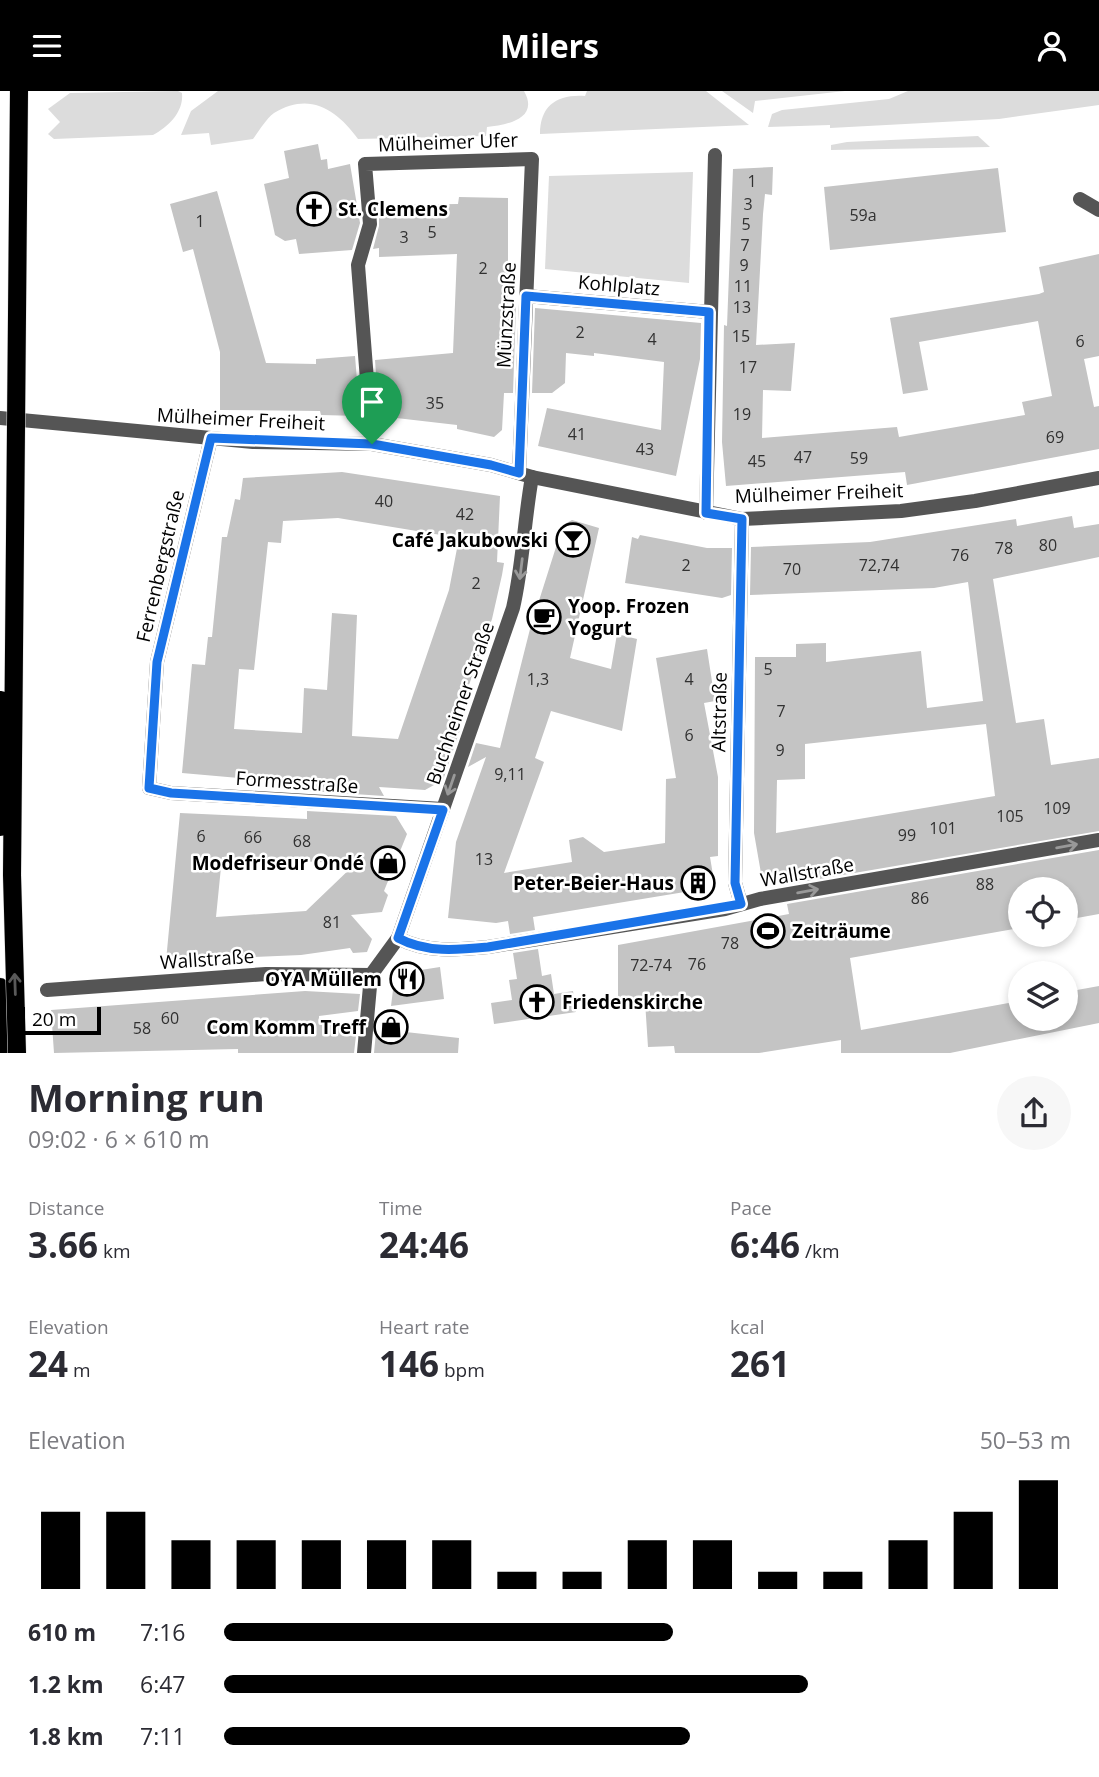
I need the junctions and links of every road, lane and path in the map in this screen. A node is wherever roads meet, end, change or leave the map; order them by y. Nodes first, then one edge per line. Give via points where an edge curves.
1 (8, 91) edge
2 (19, 91) edge
3 (715, 155) dead end
4 (532, 159) joint
5 (1080, 199) dead end
6 (1099, 211) edge
7 (526, 296) junction
8 (709, 312) junction
9 (0, 418) edge
10 (211, 438) junction
11 (372, 444) junction
12 (525, 475) junction
13 (1099, 478) edge
14 (706, 513) junction
15 (742, 519) junction
16 (149, 788) joint
17 (443, 810) junction
18 (0, 827) edge
19 (1099, 840) edge
20 (741, 904) junction
21 (398, 938) junction
22 (371, 975) junction
23 (0, 987) edge
24 (47, 990) dead end
25 (2, 1052) edge
26 (18, 1052) edge
27 (364, 1052) edge

1 - 18 main road, bridge
26 -> 2 main road, bridge via 12,875
3 - 8 street
4 - 7 street, Münzstraße
4 - 11 street, Mülheimer Ufer via 365,164 370,224 358,265
5 - 6 street
7 - 8 street, Kohlplatz
7 - 12 street, Münzstraße
8 - 14 street
9 - 10 street, Mülheimer Freiheit
10 - 11 street, Mülheimer Freiheit
10 - 16 street, Ferrenbergstraße via 157,662
11 - 12 street, Mülheimer Freiheit
12 - 14 street, Mülheimer Freiheit
12 -> 17 street, Buchheimer Straße via 522,568 513,608
13 - 15 street, Mülheimer Freiheit via 901,510
14 - 15 street, Mülheimer Freiheit
15 - 20 street, Altstraße via 735,883
16 - 17 street, Formesstraße
17 - 21 street, Buchheimer Straße
20 -> 19 street, Wallstraße
20 - 21 street, Wallstraße via 466,950 414,947
21 - 22 street, Buchheimer Straße
22 - 24 street, Wallstraße via 265,974
22 - 27 street
23 - 25 main road

